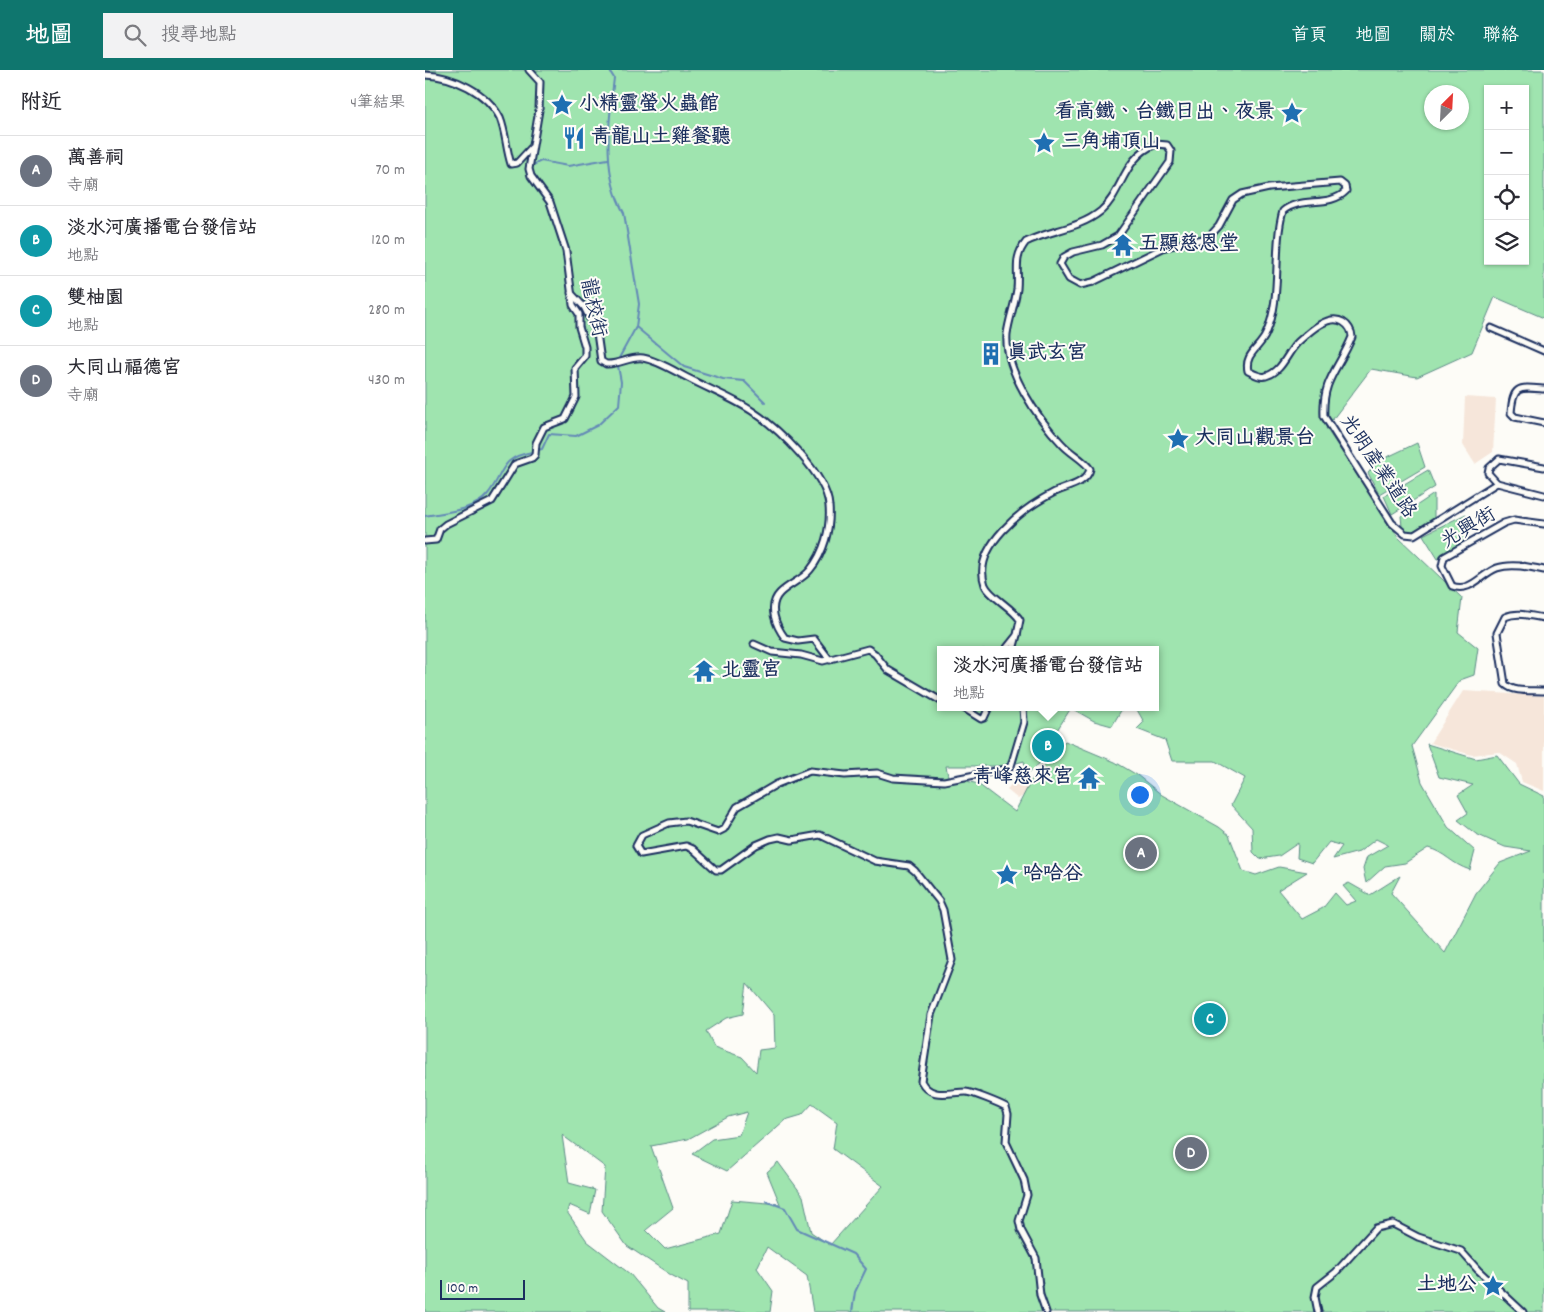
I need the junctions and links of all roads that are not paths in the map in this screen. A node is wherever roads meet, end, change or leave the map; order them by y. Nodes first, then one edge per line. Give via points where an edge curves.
1 (529, 70) edge
2 (425, 75) edge
3 (531, 148) junction
4 (571, 293) junction
5 (1491, 328) dead end
6 (1544, 351) edge
7 (1544, 389) edge
8 (1544, 423) edge
9 (1544, 467) edge
10 (1497, 483) junction
11 (1544, 495) edge
12 (1544, 524) edge
13 (425, 542) edge
14 (1544, 570) edge
15 (1544, 618) edge
16 (1017, 635) junction
17 (754, 644) dead end
18 (1008, 646) edge
19 (1014, 646) edge
20 (830, 660) junction
21 (1544, 691) edge
22 (937, 699) edge
23 (968, 711) edge
24 (987, 711) edge
25 (1023, 711) edge
26 (1046, 1312) edge
27 (1318, 1312) edge
28 (1523, 1312) edge

1 - 3 street, 龍校街 via 540,82 539,110
2 - 3 street via 446,77 457,82 493,106 504,131 511,164 517,163
3 - 4 street, 龍校街 via 529,169 550,202 560,228
4 - 13 street, 龍校街 via 579,314 585,356 575,368 576,398 565,419 544,427 535,443 535,455 515,464 492,502 446,524 440,528 436,540
4 - 20 street via 584,307 597,333 601,361 607,364 640,358 677,373 753,412 811,466 827,494 826,539 811,569 780,593 773,610 775,622 785,638 798,641 815,639
5 - 6 street
7 - 8 street via 1518,389 1513,396 1511,413 1515,417
9 - 10 street, 光興街 via 1496,460 1488,473
10 - 11 street, 光興街
10 - 16 street, 光明產業道路 via 1414,535 1405,534 1392,523 1324,416 1326,385 1353,337 1346,323 1337,319 1326,321 1297,344 1278,369 1267,376 1261,377 1249,371 1249,358 1266,335 1274,301 1283,211 1296,204 1338,198 1346,191 1340,182 1269,188 1242,194 1233,200 1213,234 1202,241 1165,248 1093,282 1081,285 1069,279 1060,264 1064,257 1102,245 1118,236 1170,162 1171,151 1167,146 1156,144 1127,168 1108,203 1100,211 1070,228 1026,242 1017,258 1017,289 1007,336 1011,360 1023,393 1035,412 1090,470 1080,481 1053,493 1011,523 989,549 983,571 986,588 1017,615 1021,624
12 - 14 street, 光興街 via 1514,520 1504,523 1444,556 1442,566 1452,586 1460,589 1497,568 1519,566
15 - 21 street via 1511,614 1505,617 1497,633 1505,684 1518,690
16 - 18 street
16 - 19 street
17 - 20 street via 773,652
20 - 22 street via 871,650 888,670
23 - 24 street via 981,719
25 - 26 street via 1024,722 1011,766 1006,769 944,781 893,778 877,773 845,775 810,771 777,784 737,807 724,829 718,832 693,822 676,822 642,835 636,846 641,854 686,846 716,870 721,870 770,839 792,840 820,835 875,861 898,864 915,871 943,910 952,960 931,1015 921,1081 938,1094 967,1092 1006,1107 1006,1142 1024,1180 1027,1195 1019,1220 1036,1258 1040,1295
27 - 28 street via 1317,1287 1336,1272 1376,1228 1393,1224 1418,1237 1461,1251

